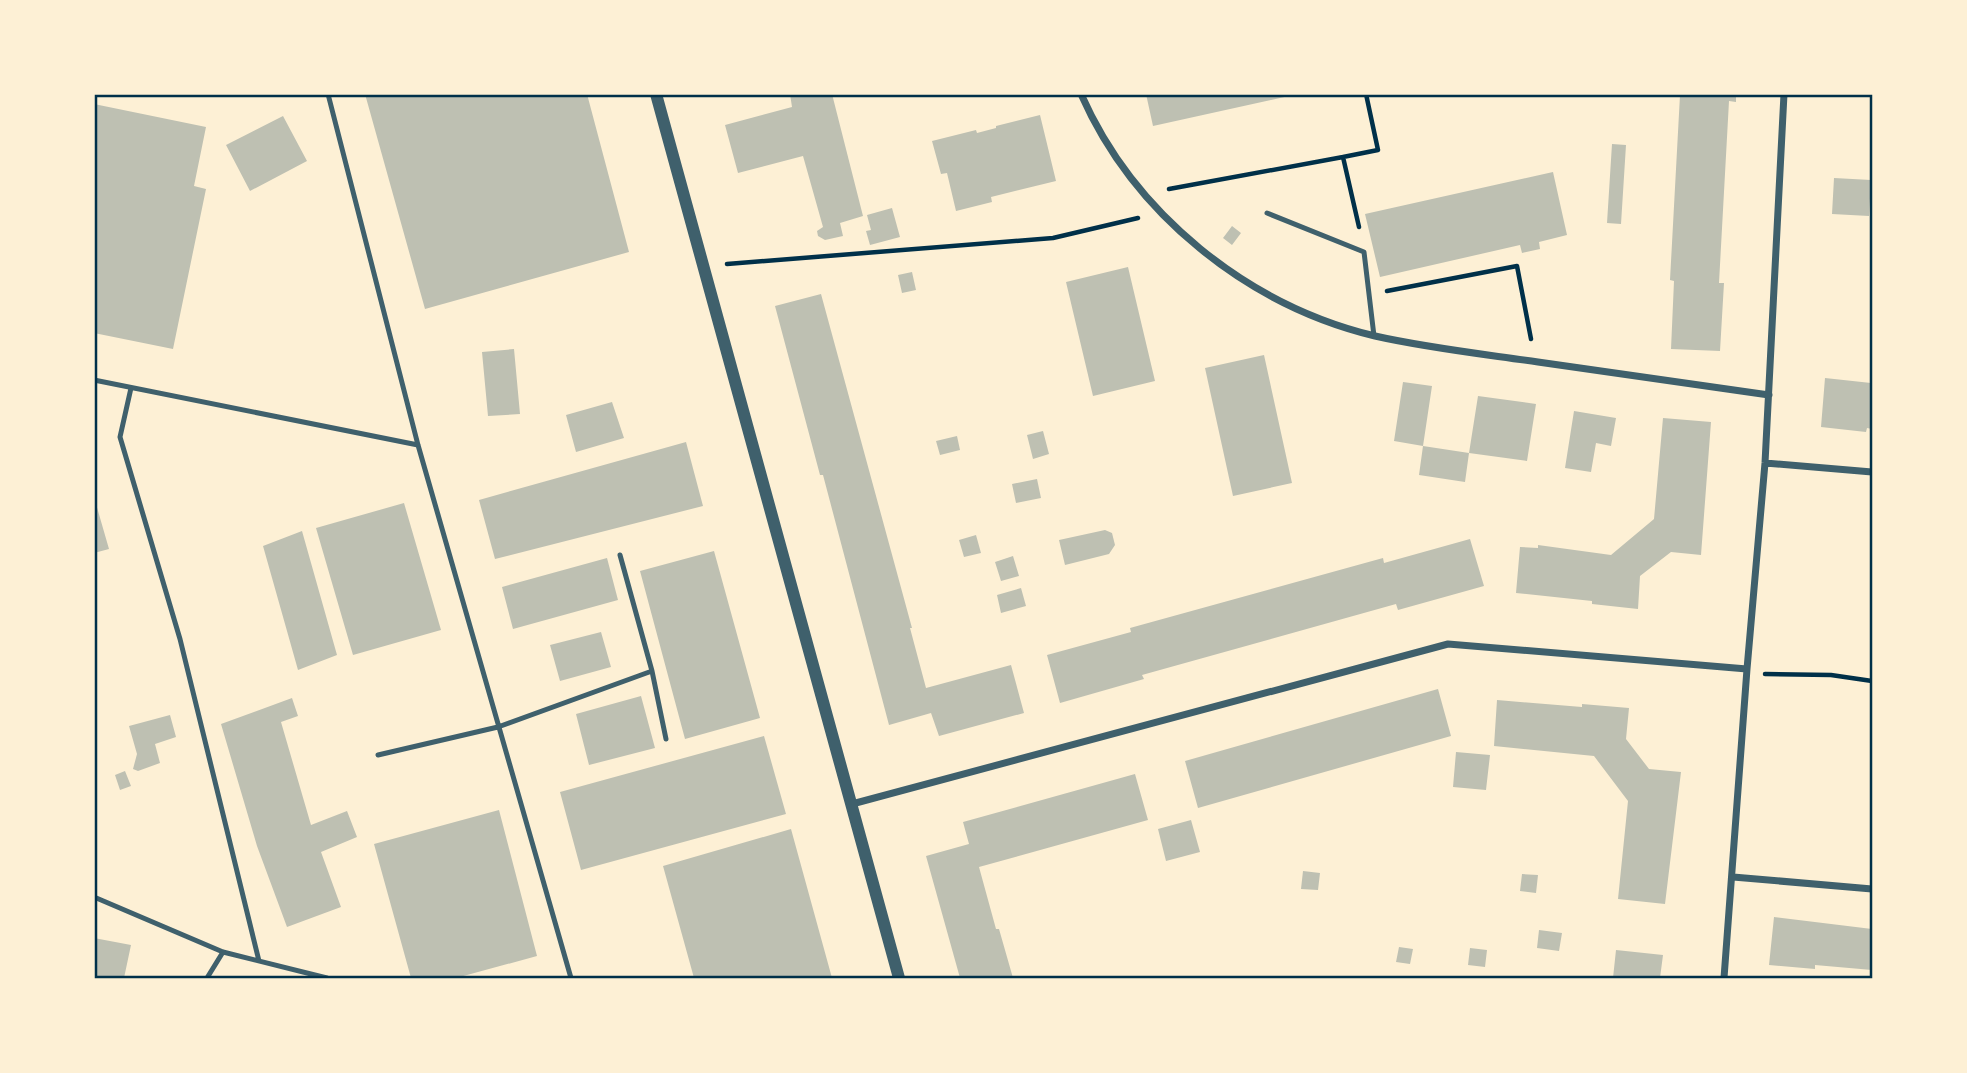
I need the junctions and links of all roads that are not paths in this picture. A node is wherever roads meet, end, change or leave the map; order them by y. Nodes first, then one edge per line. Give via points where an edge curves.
1 (328, 94) edge
2 (656, 94) edge
3 (1081, 94) edge
4 (1784, 94) edge
5 (1267, 214) dead end
6 (1374, 336) junction
7 (94, 380) edge
8 (131, 388) junction
9 (1769, 395) junction
10 (418, 446) junction
11 (1765, 463) junction
12 (1872, 472) edge
13 (620, 555) dead end
14 (1747, 669) junction
15 (652, 671) junction
16 (498, 727) junction
17 (666, 739) dead end
18 (378, 755) dead end
19 (852, 804) junction
20 (1733, 877) junction
21 (1872, 889) edge
22 (94, 897) edge
23 (223, 953) junction
24 (259, 961) junction
25 (206, 978) edge
26 (327, 978) edge
27 (570, 978) edge
28 (899, 978) edge
29 (1724, 978) edge

1 - 10 lane
2 - 19 street
3 - 6 street via 1104,141 1142,194 1196,246 1269,295
4 - 9 street
5 - 6 lane via 1364,252
6 - 9 street
7 - 8 lane
8 - 10 lane
8 - 24 lane via 120,437 180,639
9 - 11 street
10 - 16 lane
11 - 12 street
11 - 14 street
13 - 15 lane
14 - 19 street via 1448,644
14 - 20 street
15 - 16 lane
15 - 17 lane
16 - 18 lane
16 - 27 lane
19 - 28 street
20 - 21 street
20 - 29 street
22 - 23 lane
23 - 24 lane
23 - 25 lane
24 - 26 lane

